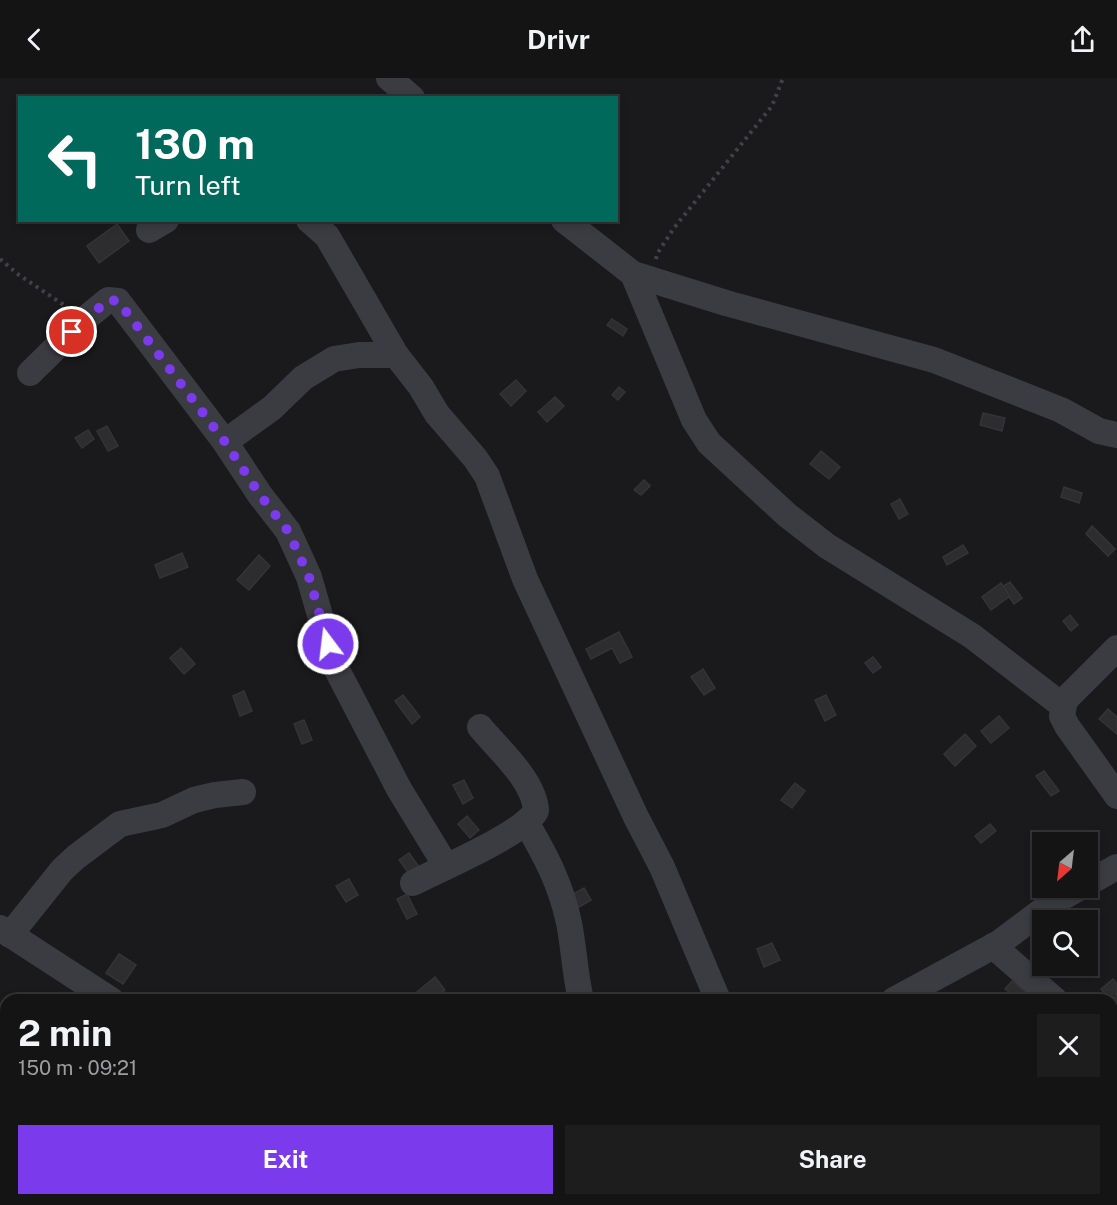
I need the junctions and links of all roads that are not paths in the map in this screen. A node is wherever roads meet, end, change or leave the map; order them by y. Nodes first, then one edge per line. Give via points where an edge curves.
1 (390, 78) edge
2 (410, 96) edge
3 (567, 222) edge
4 (323, 226) edge
5 (642, 277) junction
6 (396, 355) junction
7 (30, 373) dead end
8 (1117, 435) edge
9 (225, 442) junction
10 (1117, 648) edge
11 (1063, 706) junction
12 (480, 727) dead end
13 (243, 792) dead end
14 (1117, 796) edge
15 (526, 822) junction
16 (446, 866) junction
17 (1117, 867) edge
18 (1098, 877) edge
19 (413, 883) dead end
20 (1062, 898) edge
21 (5, 932) edge
22 (993, 946) junction
23 (102, 994) edge
24 (580, 994) edge
25 (715, 994) edge
26 (905, 994) edge
27 (1048, 994) edge

1 - 2 street
3 - 5 street
4 - 6 street
5 - 8 street via 934,360 1061,410 1099,431
5 - 11 street via 694,420 709,443 827,546 972,636
6 - 9 street via 334,359 303,378 272,408
6 - 25 street via 487,476 525,579 662,867
7 - 9 street via 86,318 108,300 118,301
9 - 16 street via 288,531 309,577 334,664 399,789
10 - 11 street
11 - 14 street via 1067,726
12 - 15 street via 519,773 532,795 536,811
13 - 21 street via 194,800 162,815 120,824 69,864
15 - 16 street
15 - 24 street via 563,898
16 - 19 street
17 - 18 street
20 - 22 street
21 - 23 street
22 - 26 street
22 - 27 street

